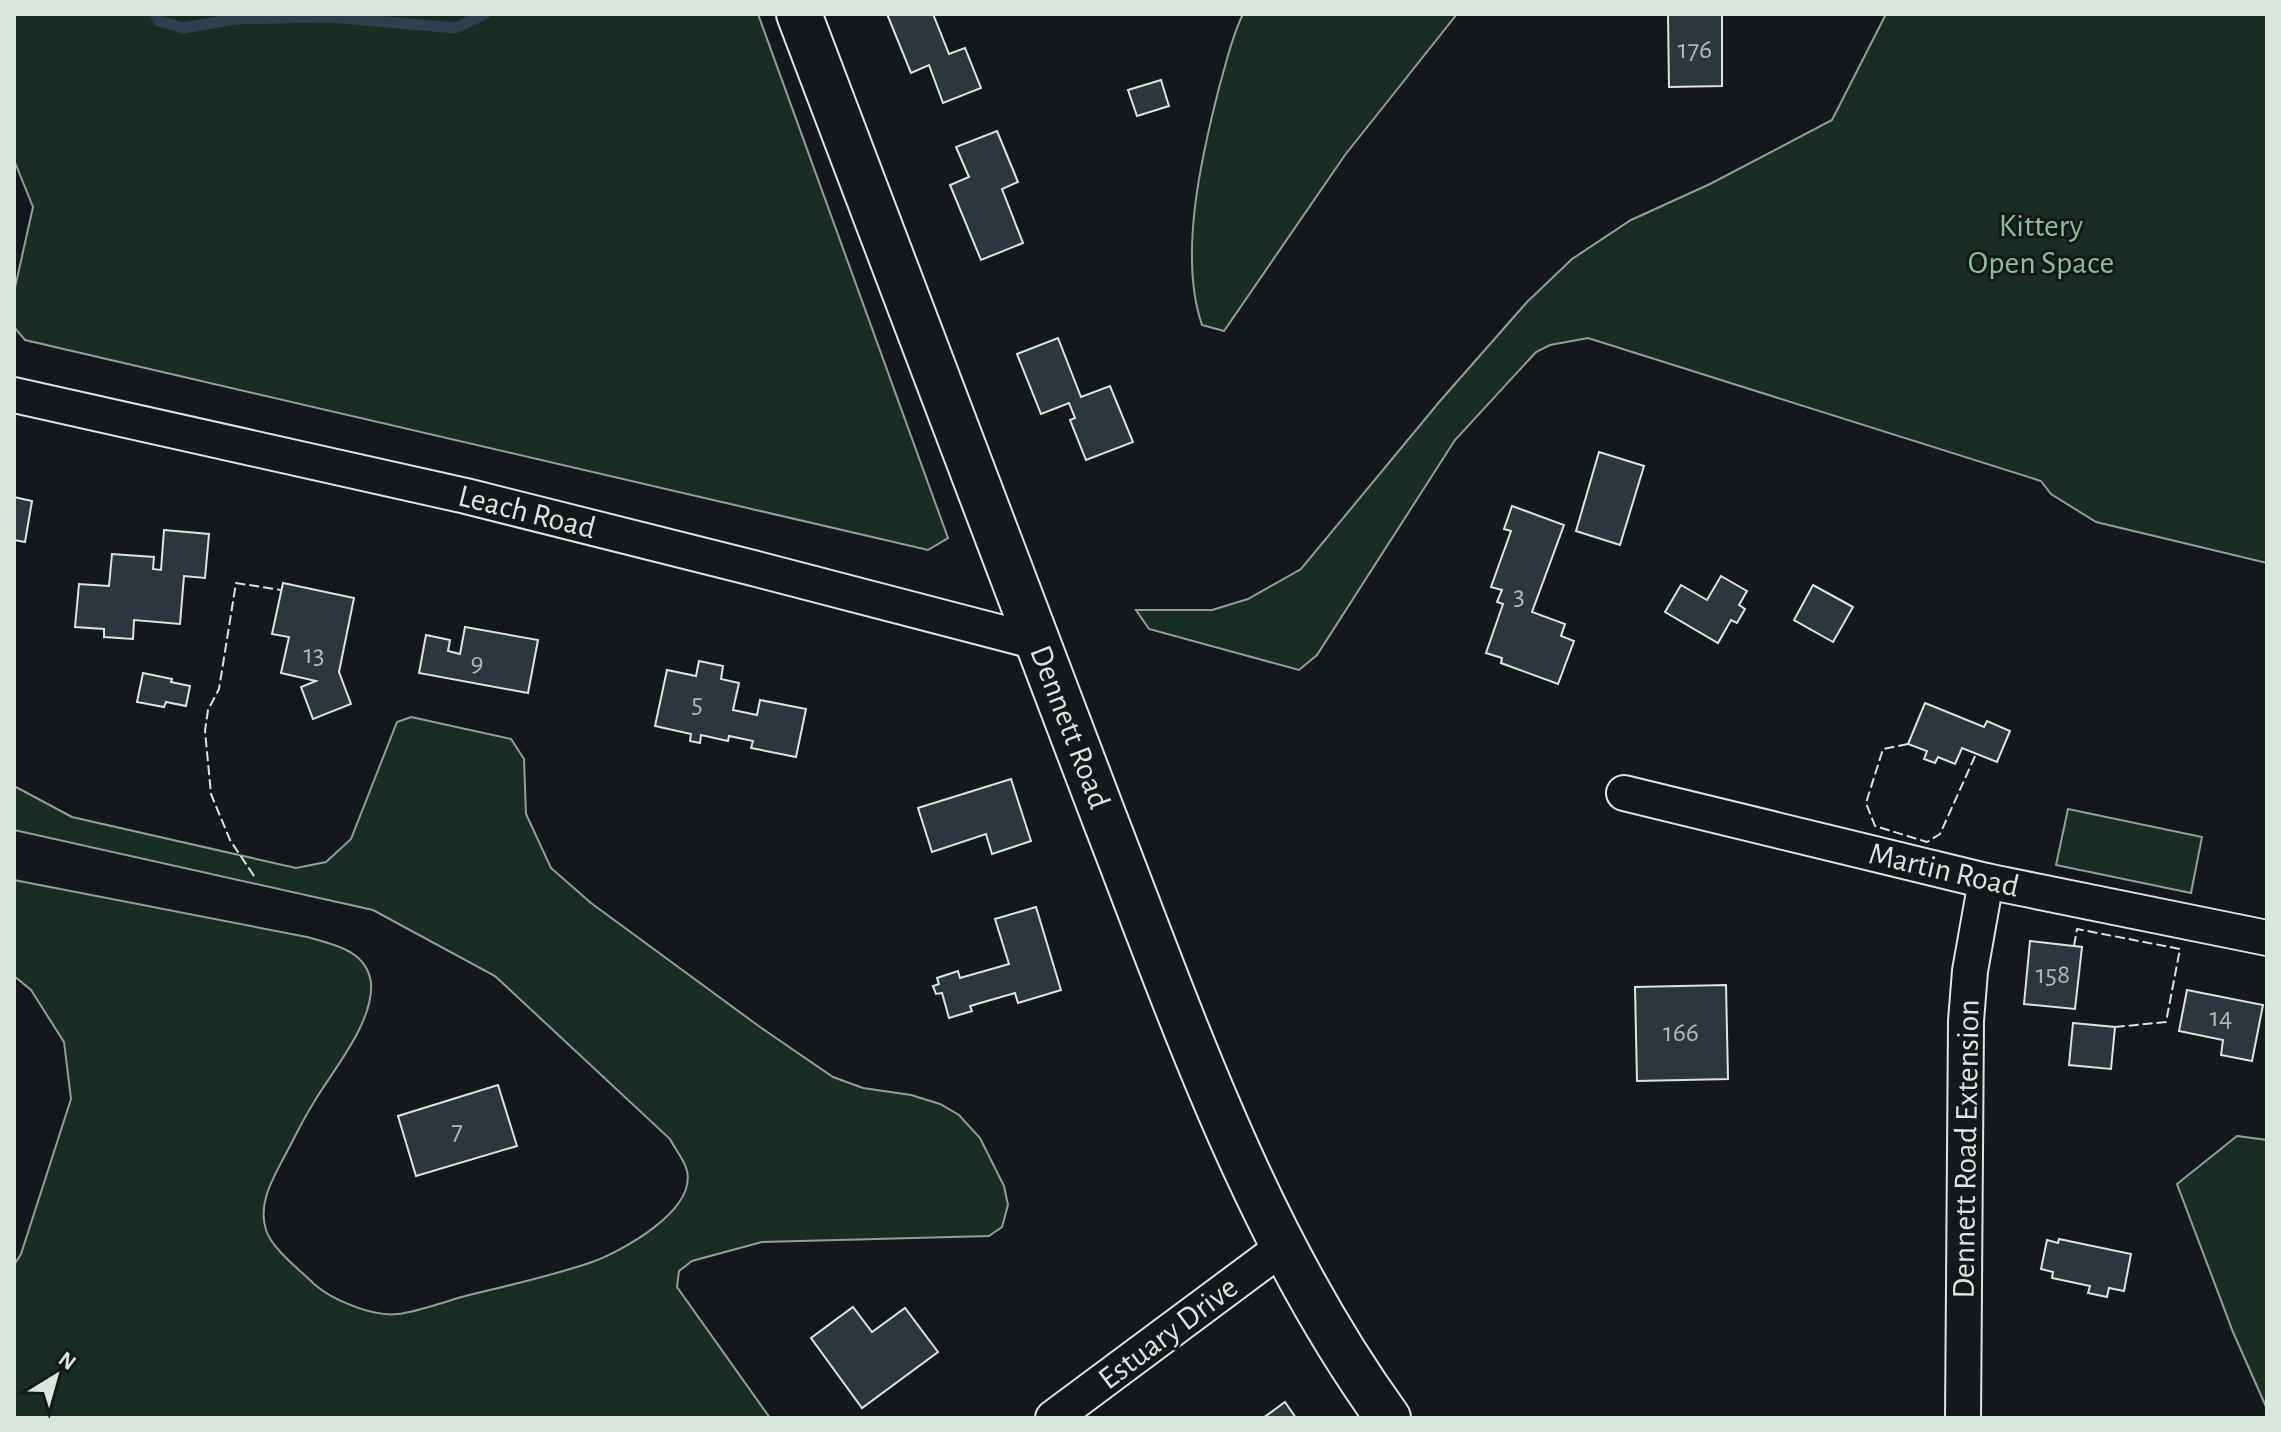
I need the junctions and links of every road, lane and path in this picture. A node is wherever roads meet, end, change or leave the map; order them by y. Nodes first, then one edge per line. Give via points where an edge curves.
1 (799, 14) edge
2 (14, 395) edge
3 (1037, 642) junction
4 (1624, 793) dead end
5 (1986, 881) junction
6 (2267, 938) edge
7 (1283, 1247) junction
8 (1053, 1418) edge
9 (1388, 1418) edge
10 (1963, 1418) edge

1 - 3 street, Dennett Road
2 - 3 street, Leach Road via 466,496
3 - 7 street, Dennett Road via 1222,1120
4 - 5 street, Martin Road
5 - 6 street, Martin Road
5 - 10 street, Dennett Road Extension via 1966,1021
7 - 8 street, Estuary Drive
7 - 9 street, Dennett Road

